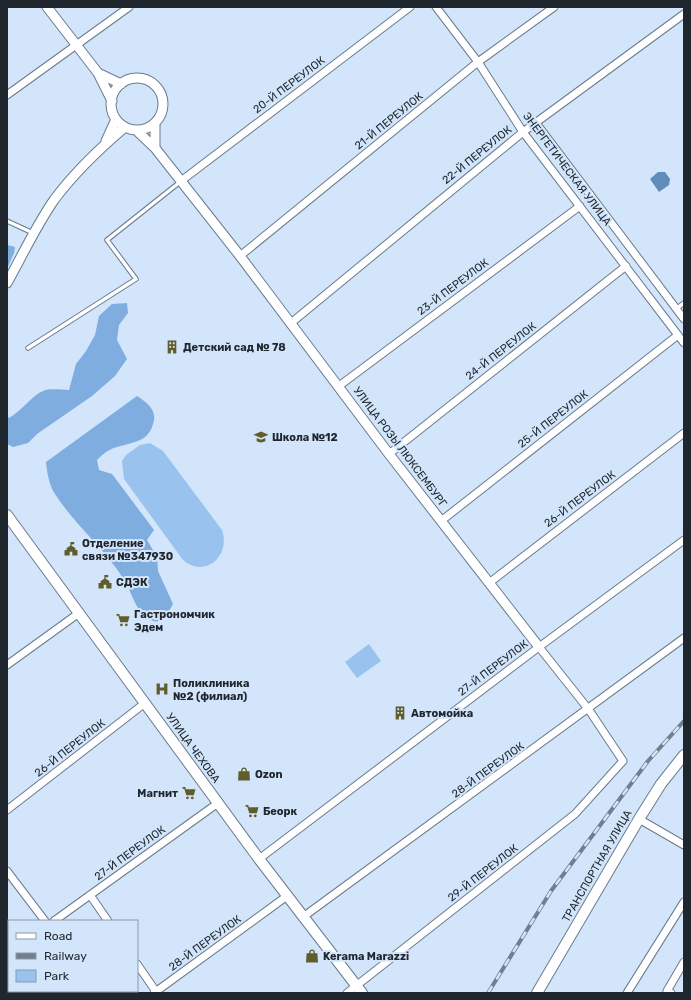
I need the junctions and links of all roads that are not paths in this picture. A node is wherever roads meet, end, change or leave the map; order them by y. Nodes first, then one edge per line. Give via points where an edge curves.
1 (47, 7) edge
2 (129, 7) edge
3 (410, 7) edge
4 (436, 7) edge
5 (554, 7) edge
6 (684, 14) edge
7 (76, 46) junction
8 (478, 62) junction
9 (98, 73) junction
10 (121, 84) junction
11 (7, 95) edge
12 (112, 101) junction
13 (116, 119) junction
14 (536, 123) junction
15 (155, 124) junction
16 (125, 127) junction
17 (136, 130) junction
18 (523, 132) junction
19 (105, 144) junction
20 (155, 148) junction
21 (181, 181) junction
22 (580, 206) junction
23 (7, 220) edge
24 (34, 234) junction
25 (240, 256) junction
26 (626, 266) junction
27 (651, 277) junction
28 (7, 283) edge
29 (641, 285) junction
30 (684, 303) edge
31 (676, 309) junction
32 (684, 320) edge
33 (291, 323) junction
34 (678, 335) junction
35 (684, 343) edge
36 (28, 348) dead end
37 (339, 386) junction
38 (684, 434) edge
39 (389, 454) junction
40 (8, 517) edge
41 (441, 521) junction
42 (684, 540) edge
43 (488, 583) junction
44 (79, 613) junction
45 (684, 638) edge
46 (539, 647) junction
47 (7, 665) edge
48 (145, 703) junction
49 (589, 710) junction
50 (684, 755) edge
51 (623, 761) joint
52 (218, 802) junction
53 (7, 810) edge
54 (639, 819) junction
55 (684, 845) edge
56 (259, 859) junction
57 (7, 871) edge
58 (90, 895) junction
59 (287, 896) junction
60 (684, 902) edge
61 (304, 917) junction
62 (44, 920) edge
63 (55, 920) edge
64 (107, 920) edge
65 (684, 962) edge
66 (138, 966) edge
67 (359, 990) edge
68 (669, 992) edge
69 (156, 993) edge
70 (347, 993) edge
71 (537, 993) edge
72 (627, 993) edge

1 - 7 street
2 - 7 street
3 - 21 street, 20-Й ПЕРЕУЛОК
4 - 8 street, ЭНЕРГЕТИЧЕСКАЯ УЛИЦА
5 - 8 street, 21-Й ПЕРЕУЛОК
6 - 14 street, 22-Й ПЕРЕУЛОК
7 - 9 street
7 - 11 street
8 - 18 street, ЭНЕРГЕТИЧЕСКАЯ УЛИЦА
8 - 25 street, 21-Й ПЕРЕУЛОК
9 - 10 street
9 - 12 street
10 - 12 street
10 - 15 street via 130,80 144,80 152,83 160,91 163,105
12 - 13 street
13 - 16 street, УЛИЦА РОЗЫ ЛЮКСЕМБУРГ
13 - 19 street
14 - 18 street, 22-Й ПЕРЕУЛОК
14 - 27 street
15 - 17 street via 146,129
15 - 20 street
16 - 17 street, УЛИЦА РОЗЫ ЛЮКСЕМБУРГ
16 - 19 street
17 - 20 street, УЛИЦА РОЗЫ ЛЮКСЕМБУРГ
18 - 22 street, ЭНЕРГЕТИЧЕСКАЯ УЛИЦА
18 - 33 street, 22-Й ПЕРЕУЛОК
19 - 24 street via 54,201
20 - 21 street, УЛИЦА РОЗЫ ЛЮКСЕМБУРГ
21 - 25 street, УЛИЦА РОЗЫ ЛЮКСЕМБУРГ
21 - 36 lane via 107,240 136,280
22 - 26 street, ЭНЕРГЕТИЧЕСКАЯ УЛИЦА
22 - 37 street, 23-Й ПЕРЕУЛОК
23 - 24 lane
24 - 28 street
25 - 33 street, УЛИЦА РОЗЫ ЛЮКСЕМБУРГ
26 - 29 street, ЭНЕРГЕТИЧЕСКАЯ УЛИЦА
26 - 39 street, 24-Й ПЕРЕУЛОК
27 - 29 street
27 - 31 street
29 - 34 street, ЭНЕРГЕТИЧЕСКАЯ УЛИЦА
30 - 31 lane
31 - 32 street
33 - 37 street, УЛИЦА РОЗЫ ЛЮКСЕМБУРГ
34 - 35 street, ЭНЕРГЕТИЧЕСКАЯ УЛИЦА
34 - 41 street, 25-Й ПЕРЕУЛОК
37 - 39 street, УЛИЦА РОЗЫ ЛЮКСЕМБУРГ
38 - 43 street, 26-Й ПЕРЕУЛОК
39 - 41 street, УЛИЦА РОЗЫ ЛЮКСЕМБУРГ
40 - 44 main road, УЛИЦА ЧЕХОВА
41 - 43 street, УЛИЦА РОЗЫ ЛЮКСЕМБУРГ
42 - 46 street, 27-Й ПЕРЕУЛОК
43 - 46 street, УЛИЦА РОЗЫ ЛЮКСЕМБУРГ
44 - 47 street
44 - 48 main road, УЛИЦА ЧЕХОВА
45 - 49 street, 28-Й ПЕРЕУЛОК
46 - 49 street, УЛИЦА РОЗЫ ЛЮКСЕМБУРГ
46 - 56 street, 27-Й ПЕРЕУЛОК
48 - 52 main road, УЛИЦА ЧЕХОВА
48 - 53 street, 26-Й ПЕРЕУЛОК
49 - 51 street, УЛИЦА РОЗЫ ЛЮКСЕМБУРГ
49 - 61 street, 28-Й ПЕРЕУЛОК
50 - 54 main road, ТРАНСПОРТНАЯ УЛИЦА via 661,784
51 - 67 street, 29-Й ПЕРЕУЛОК via 575,814
52 - 56 main road, УЛИЦА ЧЕХОВА
52 - 58 street, 27-Й ПЕРЕУЛОК
54 - 55 street
54 - 71 main road, ТРАНСПОРТНАЯ УЛИЦА
56 - 59 main road, УЛИЦА ЧЕХОВА
57 - 62 street
58 - 63 street, 27-Й ПЕРЕУЛОК
58 - 64 street
59 - 61 main road, УЛИЦА ЧЕХОВА
59 - 69 street, 28-Й ПЕРЕУЛОК
60 - 72 street
61 - 67 main road, УЛИЦА ЧЕХОВА
65 - 68 street
66 - 69 street
67 - 70 street, 29-Й ПЕРЕУЛОК

